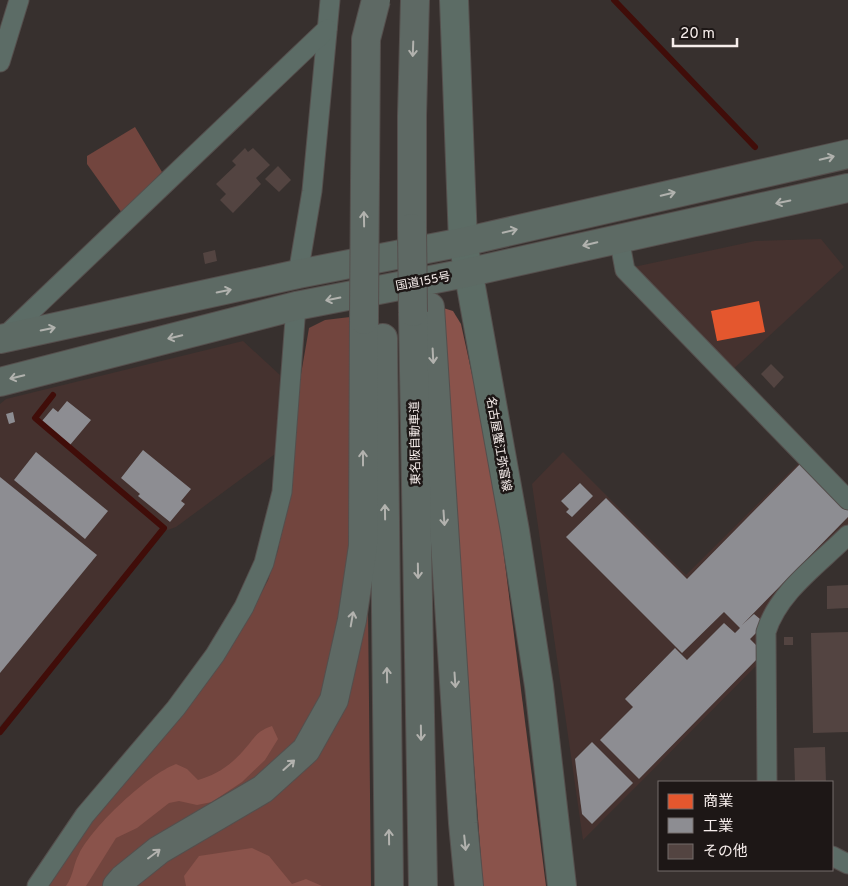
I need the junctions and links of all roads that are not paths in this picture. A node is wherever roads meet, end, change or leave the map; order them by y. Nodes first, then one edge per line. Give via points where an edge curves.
1 (19, 0) edge
2 (330, 0) edge
3 (376, 0) edge
4 (384, 0) edge
5 (415, 0) edge
6 (454, 0) edge
7 (327, 29) junction
8 (0, 62) edge
9 (848, 154) edge
10 (848, 188) edge
11 (619, 238) junction
12 (462, 242) junction
13 (466, 273) junction
14 (298, 274) junction
15 (296, 306) junction
16 (422, 310) junction
17 (374, 319) junction
18 (1, 339) edge
19 (0, 382) edge
20 (848, 500) edge
21 (848, 535) edge
22 (767, 781) edge
23 (833, 856) edge
24 (848, 864) edge
25 (37, 886) edge
26 (118, 886) edge
27 (389, 886) edge
28 (423, 886) edge
29 (469, 886) edge
30 (562, 886) edge

1 - 8 street
2 - 7 street
17 -> 3 highway, bridge via 366,39
4 - 17 highway
5 -> 16 highway, 東名阪自動車道, bridge via 412,228
6 - 12 main road, 名古屋蟹江弥富線
7 - 14 street via 312,191
7 - 18 street
12 -> 9 highway
10 -> 11 highway, 国道155号
11 -> 13 highway, 国道155号
11 - 20 street via 625,270
12 - 13 main road, 名古屋蟹江弥富線
12 - 14 highway
13 -> 15 highway, 国道155号
13 - 30 main road, 名古屋蟹江弥富線 via 515,531 539,686
18 -> 14 highway
15 -> 19 highway, 国道155号
15 - 25 street via 282,492 264,563 244,607 215,655 176,708 85,815
16 -> 28 highway, 東名阪自動車道
16 -> 29 highway
26 -> 17 highway via 122,879 159,850 263,789 306,750 334,700 352,620 363,546
27 -> 17 highway
21 - 22 street via 782,600 771,616 766,632
23 - 24 street

